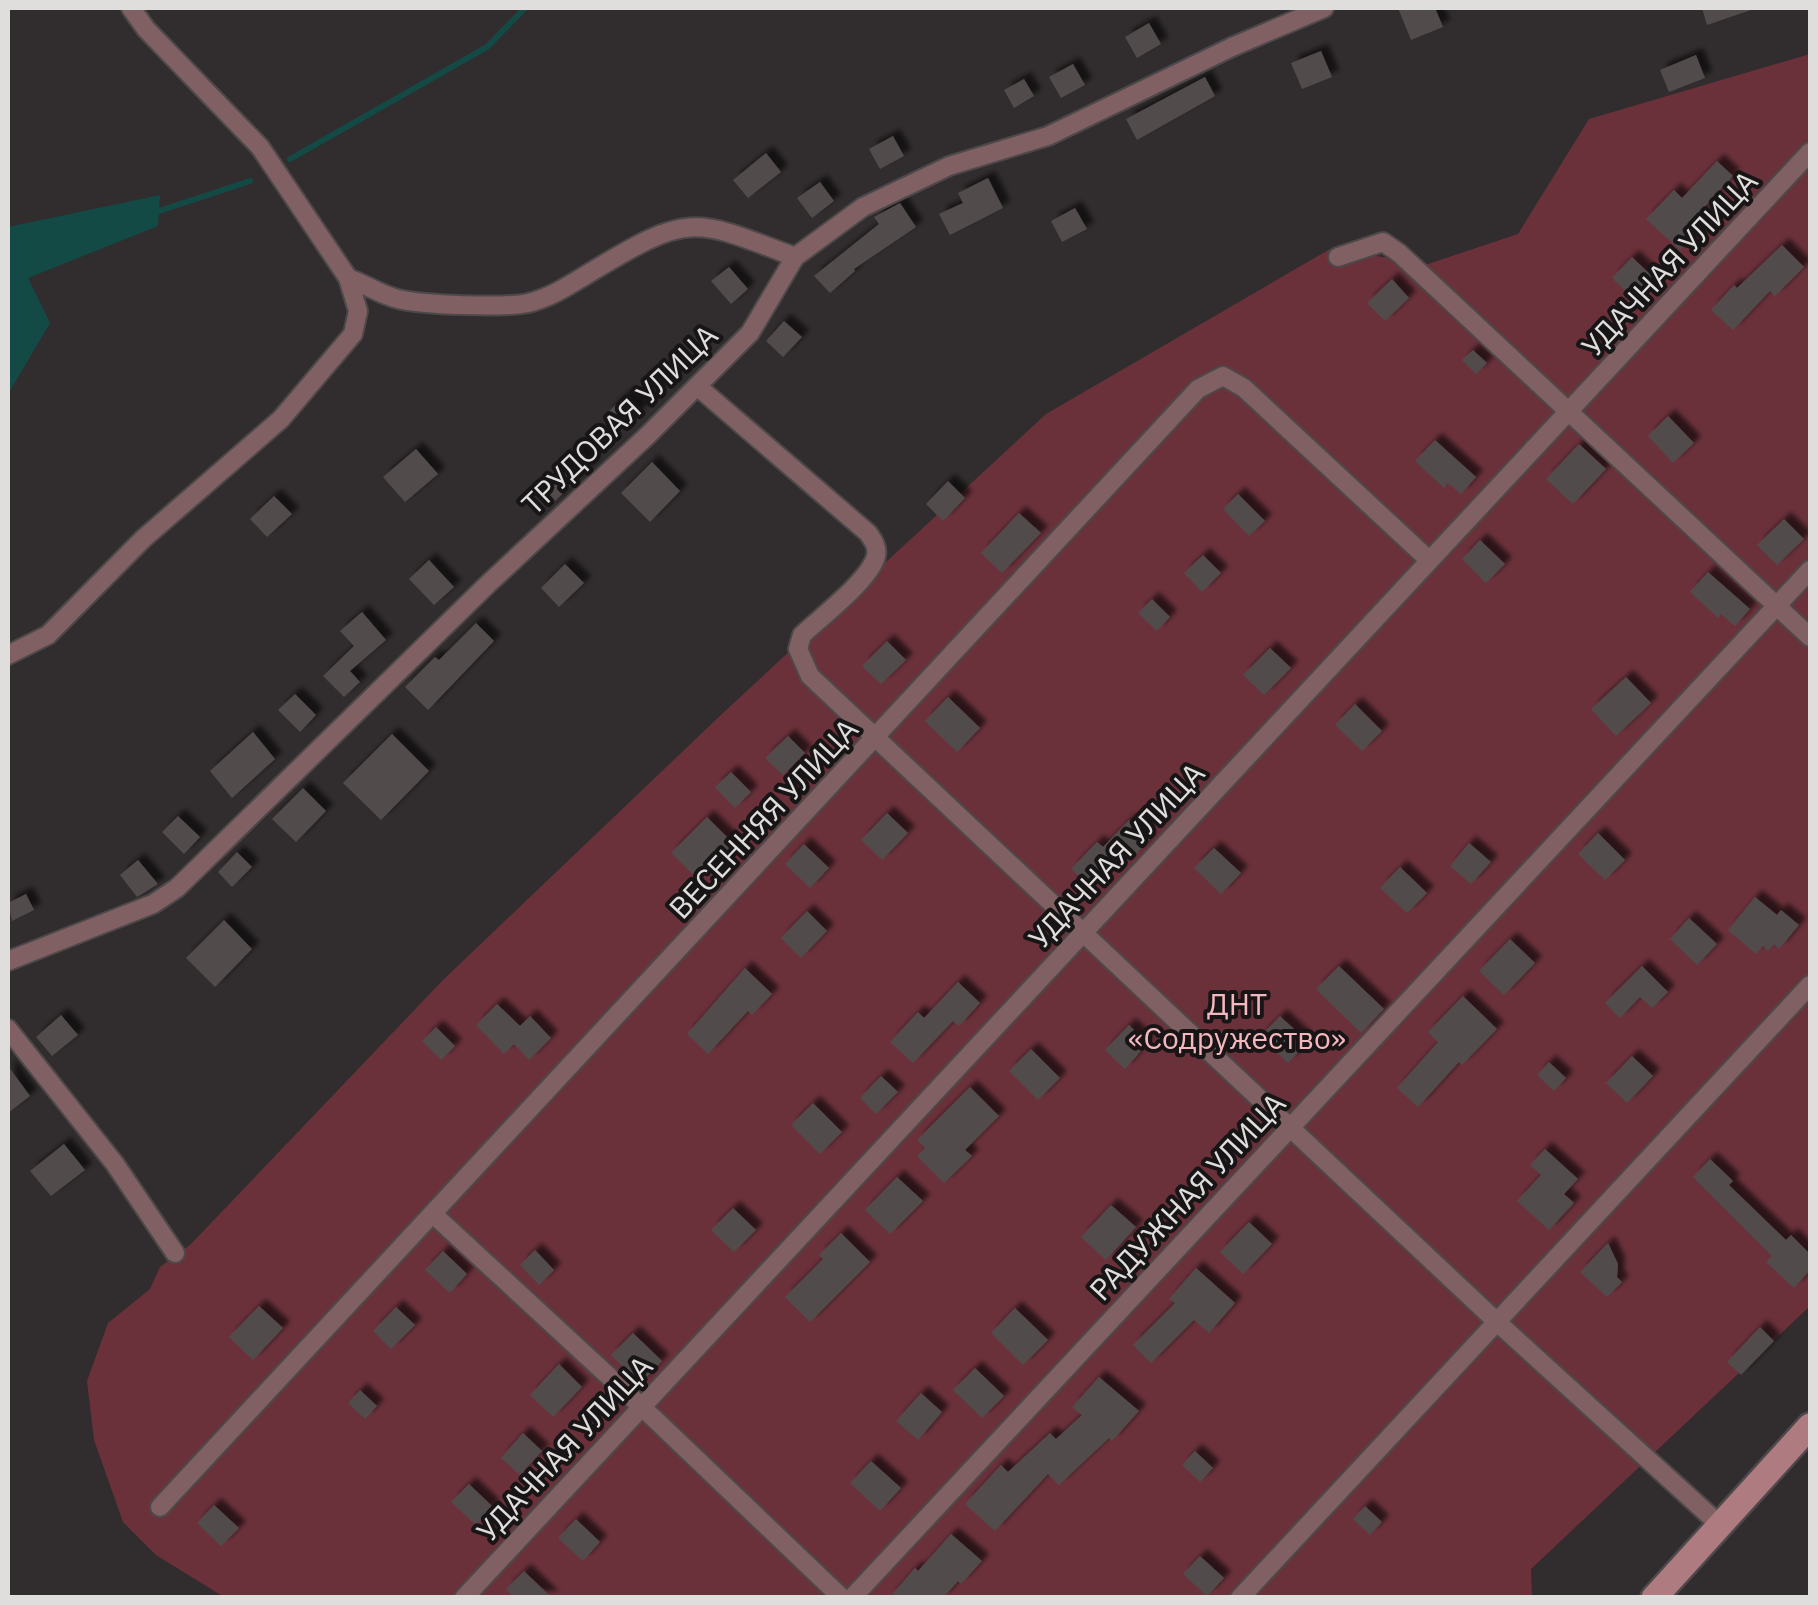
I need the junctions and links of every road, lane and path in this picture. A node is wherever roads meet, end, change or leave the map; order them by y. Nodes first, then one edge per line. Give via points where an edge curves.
1 (132, 8) edge
2 (1324, 8) edge
3 (1810, 152) edge
4 (795, 256) junction
5 (1338, 257) dead end
6 (348, 278) junction
7 (697, 386) junction
8 (1569, 413) junction
9 (1429, 560) junction
10 (1810, 570) edge
11 (1776, 606) junction
12 (1810, 638) edge
13 (8, 656) edge
14 (877, 738) junction
15 (1084, 933) junction
16 (8, 962) edge
17 (1810, 985) edge
18 (8, 1029) edge
19 (1290, 1128) junction
20 (433, 1214) junction
21 (175, 1253) dead end
22 (1496, 1322) junction
23 (642, 1407) junction
24 (1810, 1426) edge
25 (160, 1507) dead end
26 (1722, 1526) junction
27 (464, 1598) edge
28 (842, 1598) edge
29 (852, 1598) edge
30 (1240, 1598) edge
31 (1654, 1598) edge

1 - 6 street via 260,147
2 - 4 street, ТРУДОВАЯ УЛИЦА via 1048,136 949,166 863,207
3 - 8 street, УДАЧНАЯ УЛИЦА
4 - 6 street via 695,225 671,228 527,303 397,299
4 - 7 street, ТРУДОВАЯ УЛИЦА via 750,333
5 - 8 street via 1382,242
6 - 13 street via 358,311 353,334 281,419 144,539 48,635
7 - 14 street via 876,544 868,572 802,635 798,650 810,676
7 - 16 street, ТРУДОВАЯ УЛИЦА via 178,888 154,904
8 - 9 street, УДАЧНАЯ УЛИЦА
8 - 11 street
9 - 14 street, ВЕСЕННЯЯ УЛИЦА via 1244,388 1223,376 1198,389
9 - 15 street, УДАЧНАЯ УЛИЦА
10 - 11 street, РАДУЖНАЯ УЛИЦА
11 - 12 street
11 - 19 street, РАДУЖНАЯ УЛИЦА
14 - 15 street
14 - 20 street, ВЕСЕННЯЯ УЛИЦА
15 - 19 street
15 - 23 street, УДАЧНАЯ УЛИЦА
17 - 22 street
18 - 21 street via 115,1164
19 - 22 street
19 - 29 street, РАДУЖНАЯ УЛИЦА
20 - 23 street
20 - 25 street, ВЕСЕННЯЯ УЛИЦА
22 - 26 street
22 - 30 street
23 - 27 street, УДАЧНАЯ УЛИЦА
23 - 28 street
24 - 26 street
26 - 31 street

